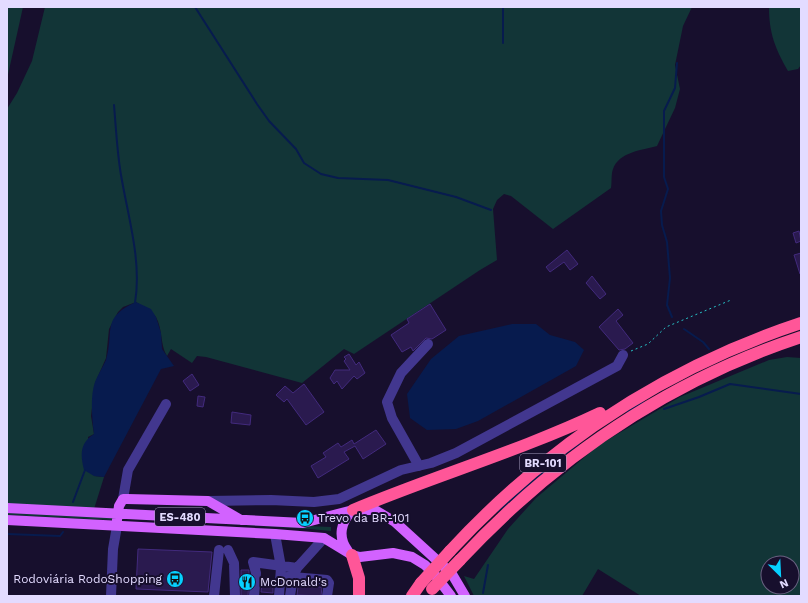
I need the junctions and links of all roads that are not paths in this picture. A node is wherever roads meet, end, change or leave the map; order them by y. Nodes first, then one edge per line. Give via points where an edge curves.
1 (801, 323) edge
2 (801, 337) edge
3 (428, 344) dead end
4 (623, 355) road end
5 (648, 390) junction
6 (166, 404) dead end
7 (419, 466) junction
8 (123, 500) junction
9 (208, 501) junction
10 (7, 508) edge
11 (353, 510) junction
12 (118, 514) junction
13 (7, 520) edge
14 (243, 520) junction
15 (117, 526) junction
16 (275, 534) junction
17 (324, 538) junction
18 (352, 555) junction
19 (281, 571) junction
20 (295, 573) junction
21 (426, 589) edge
22 (111, 596) edge
23 (214, 596) edge
24 (235, 596) edge
25 (254, 596) edge
26 (279, 596) edge
27 (290, 596) edge
28 (327, 596) edge
29 (359, 596) edge
30 (412, 596) edge
31 (452, 596) edge
32 (465, 596) edge

1 - 5 highway, BR-101 via 722,353
2 - 21 highway, BR-101, bridge via 739,360 698,379 618,425 573,456 534,488 460,560
3 - 7 street via 401,373 387,402 392,418
4 - 7 street via 617,366 492,435 456,453
5 - 11 highway via 555,433 402,489
5 - 21 highway, BR-101, bridge via 605,416 545,461 486,513 450,551
6 - 8 street via 128,470
7 - 9 street via 401,470 331,501
8 - 9 main road
8 - 12 main road
9 - 14 main road
10 - 12 main road, ES-480
11 - 14 main road, ES-480 via 303,523
11 - 18 main road via 343,523 341,532 342,540
11 - 32 main road, ES-480 via 375,510 395,522 452,574
12 - 14 main road, ES-480
12 - 15 main road
13 - 15 main road, ES-480
15 - 16 main road, ES-480
15 - 22 street via 113,549
16 - 17 main road, ES-480
16 - 19 street
17 - 18 main road, ES-480
17 - 20 street
18 - 29 highway via 359,578
18 - 31 main road, ES-480 via 366,557 393,553 412,557 435,575
19 - 20 street
19 - 25 street via 253,562 256,572
19 - 26 street
20 - 27 street
20 - 28 street via 327,580
21 - 30 highway, BR-101
23 - 24 street via 224,550 234,563

